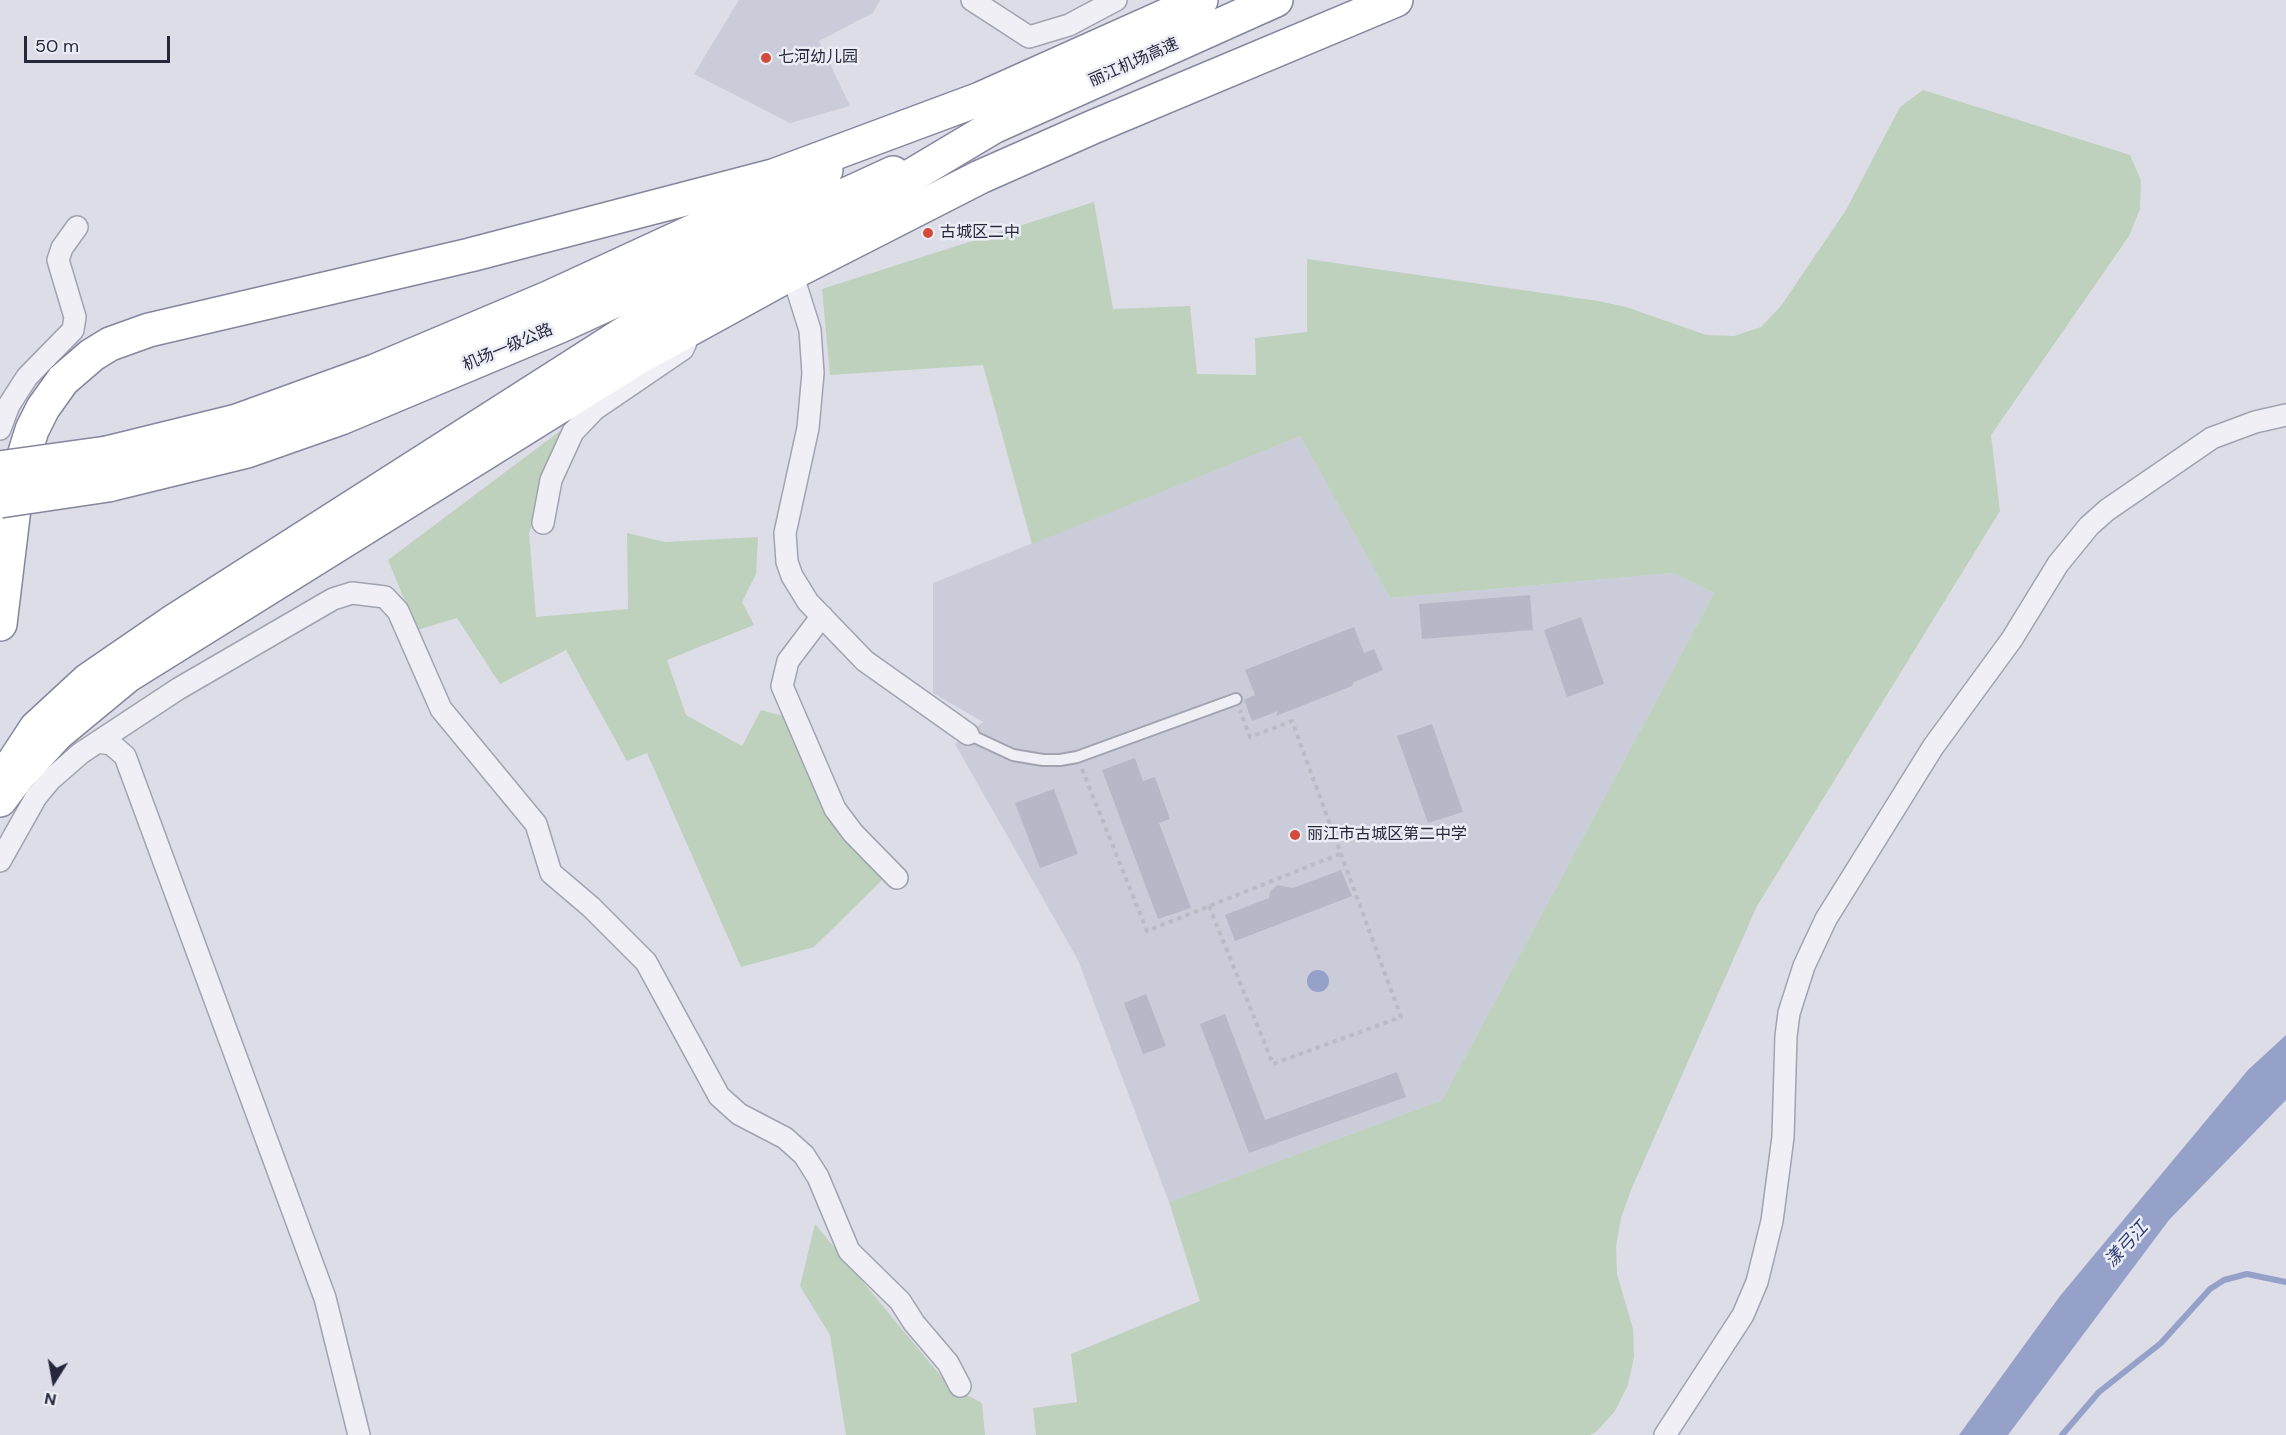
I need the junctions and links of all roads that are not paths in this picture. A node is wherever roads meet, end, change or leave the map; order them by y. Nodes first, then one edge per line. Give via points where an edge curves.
1 (972, 0) edge
2 (1116, 0) edge
3 (1201, 0) edge
4 (1396, 0) edge
5 (1282, 24) edge
6 (987, 113) junction
7 (77, 227) dead end
8 (792, 273) junction
9 (690, 329) junction
10 (2286, 416) edge
11 (0, 429) edge
12 (0, 468) edge
13 (0, 501) edge
14 (543, 523) dead end
15 (822, 616) junction
16 (0, 624) edge
17 (1236, 699) road end
18 (968, 734) joint
19 (98, 742) junction
20 (0, 783) edge
21 (0, 800) edge
22 (0, 861) edge
23 (897, 878) dead end
24 (960, 1386) dead end
25 (359, 1435) edge
26 (1665, 1435) edge

1 - 2 street via 1029,37 1069,25
3 - 6 highway, 丽江机场高速
4 - 5 highway
5 - 6 highway, 丽江机场高速
5 - 8 highway
6 - 12 highway, 机场一级公路, bridge via 375,371 237,421 107,453
6 - 13 highway, 机场一级公路, bridge via 560,326 341,418 247,451 108,485
6 - 16 highway via 773,176 470,255 149,330 110,344 63,380 32,430 18,475
6 - 20 highway via 822,229 636,326 171,623 61,702 24,744
7 - 11 street via 58,260 75,317 73,330 27,377 9,405
8 - 9 highway
8 - 15 street via 810,330 813,373 808,428 785,547 789,569 799,590
9 - 14 street via 683,349 595,409 573,432 552,480
9 - 21 highway via 126,676 58,733
10 - 26 street via 2255,422 2212,438 2107,510 2083,532 1933,747 1826,919 1804,966 1790,1013 1783,1137 1772,1221 1760,1272 1743,1315
15 - 18 street via 865,661
15 - 23 street via 788,661 782,686 835,809
17 - 18 lane via 1077,758 1028,758
19 - 22 street via 50,780
19 - 24 street via 333,599 352,593 385,597 398,611 441,709 536,824 551,873 646,962 719,1096 739,1114 785,1138 804,1155 818,1177 849,1251 900,1301 948,1363
19 - 25 street via 111,744 125,756 325,1298

